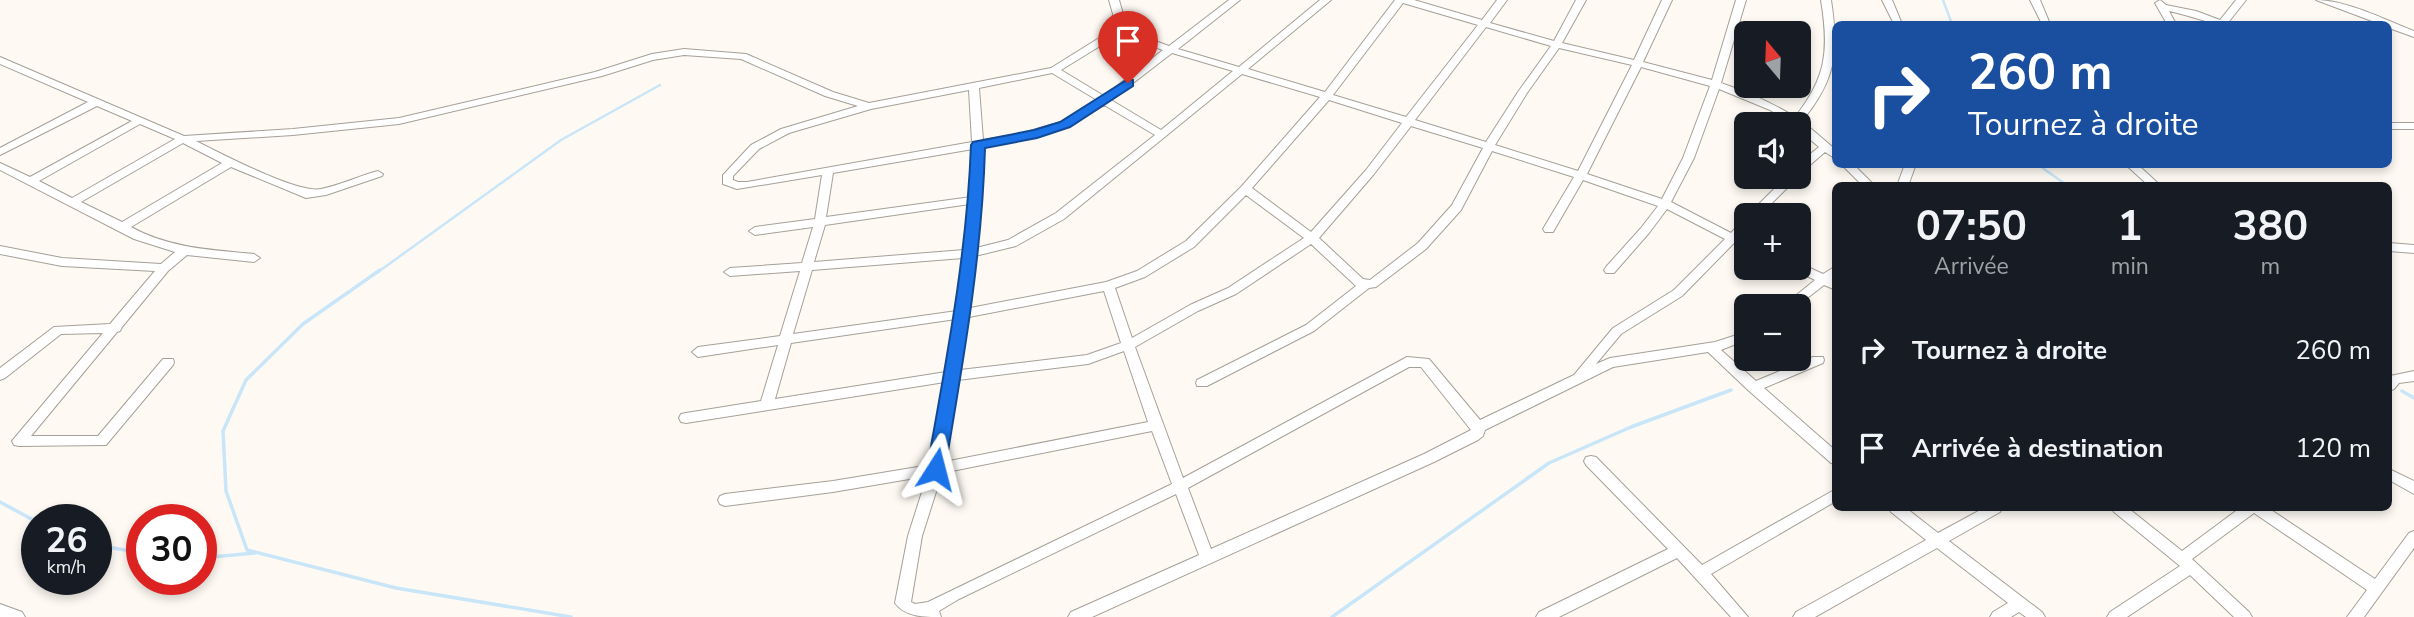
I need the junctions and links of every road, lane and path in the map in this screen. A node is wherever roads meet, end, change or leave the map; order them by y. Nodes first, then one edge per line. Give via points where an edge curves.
1 (1114, 0) edge
2 (1235, 0) edge
3 (1326, 0) edge
4 (1402, 0) edge
5 (1502, 0) edge
6 (1581, 0) edge
7 (1667, 0) edge
8 (1741, 0) edge
9 (1826, 0) edge
10 (1887, 0) edge
11 (2035, 0) edge
12 (2241, 0) edge
13 (2322, 0) edge
14 (2160, 4) edge
15 (1897, 21) edge
16 (2045, 21) edge
17 (2169, 21) edge
18 (2215, 21) edge
19 (2225, 21) edge
20 (2377, 21) edge
21 (1484, 24) junction
22 (2392, 26) edge
23 (1116, 31) junction
24 (2414, 34) edge
25 (1556, 44) junction
26 (1171, 50) junction
27 (1, 61) edge
28 (1637, 65) junction
29 (1054, 70) junction
30 (1240, 71) junction
31 (1716, 85) junction
32 (974, 87) junction
33 (1327, 96) junction
34 (1106, 99) junction
35 (96, 102) junction
36 (869, 106) junction
37 (1778, 112) edge
38 (1806, 112) edge
39 (139, 121) junction
40 (1409, 121) junction
41 (2392, 126) edge
42 (2414, 126) edge
43 (1162, 135) junction
44 (1811, 135) edge
45 (183, 139) junction
46 (978, 145) junction
47 (1825, 147) junction
48 (1489, 148) junction
49 (0, 152) edge
50 (1832, 153) edge
51 (1811, 157) edge
52 (230, 163) junction
53 (0, 166) edge
54 (1850, 168) edge
55 (2135, 168) edge
56 (828, 172) junction
57 (378, 174) dead end
58 (1579, 175) junction
59 (30, 181) junction
60 (1866, 182) edge
61 (2151, 182) edge
62 (1245, 189) junction
63 (1780, 189) edge
64 (976, 200) junction
65 (73, 202) junction
66 (1766, 203) edge
67 (1665, 204) junction
68 (820, 222) junction
69 (122, 227) junction
70 (1549, 229) dead end
71 (755, 230) dead end
72 (1312, 237) junction
73 (1734, 238) edge
74 (2392, 247) edge
75 (1734, 248) edge
76 (2414, 249) edge
77 (0, 250) edge
78 (184, 251) junction
79 (970, 254) junction
80 (254, 258) dead end
81 (806, 266) junction
82 (164, 268) junction
83 (1610, 270) dead end
84 (1811, 271) edge
85 (730, 272) dead end
86 (1832, 278) edge
87 (1832, 279) edge
88 (1365, 285) junction
89 (1108, 286) junction
90 (1808, 294) edge
91 (963, 314) junction
92 (116, 328) junction
93 (1734, 340) edge
94 (784, 341) junction
95 (1129, 345) junction
96 (1716, 346) junction
97 (698, 352) dead end
98 (1818, 360) dead end
99 (168, 362) dead end
100 (0, 375) edge
101 (950, 376) junction
102 (2414, 376) edge
103 (1575, 380) junction
104 (2392, 382) edge
105 (1202, 383) dead end
106 (1753, 387) junction
107 (766, 406) junction
108 (687, 418) dead end
109 (1156, 425) junction
110 (1478, 427) junction
111 (1832, 455) edge
112 (1591, 461) dead end
113 (936, 469) junction
114 (2392, 476) edge
115 (1180, 486) junction
116 (2414, 488) edge
117 (1832, 496) edge
118 (725, 500) dead end
119 (1900, 511) edge
120 (1990, 511) edge
121 (2123, 511) edge
122 (2246, 511) edge
123 (2262, 511) edge
124 (2414, 537) edge
125 (1938, 540) junction
126 (1679, 550) junction
127 (1207, 557) junction
128 (2186, 563) junction
129 (1701, 573) junction
130 (2376, 588) junction
131 (2019, 604) junction
132 (0, 610) edge
133 (932, 612) edge
134 (17, 617) edge
135 (1076, 617) edge
136 (1544, 617) edge
137 (1740, 617) edge
138 (1801, 617) edge
139 (1998, 617) edge
140 (2036, 617) edge
141 (2115, 617) edge
142 (2244, 617) edge
143 (2355, 617) edge

1 - 23 street
2 - 26 street
3 - 30 street
4 - 21 street
4 - 33 street
5 - 21 street
6 - 25 street
7 - 28 street
8 - 31 street
9 - 38 street via 1832,59
10 - 15 street
11 - 16 street
12 - 19 street
13 - 20 street
14 - 17 street
14 - 18 street
21 - 25 street
21 - 40 street
22 - 24 street
23 - 26 street
23 - 29 street
25 - 28 street
25 - 48 street
26 - 30 street
26 - 34 street
27 - 35 street
28 - 31 street
28 - 58 street
29 - 32 street
29 - 34 street
30 - 33 street
30 - 43 street
31 - 37 street
31 - 67 street
32 - 36 street
32 - 46 street
33 - 40 street
33 - 62 street
34 - 43 street
34 - 46 street via 1051,130
35 - 39 street
35 - 49 street
36 - 45 street via 743,56 696,51 652,57 598,75 399,121
36 - 56 street via 772,136 749,153 727,182 737,186
39 - 45 street
39 - 59 street
40 - 48 street
40 - 72 street
41 - 42 street
43 - 79 street via 1031,234
44 - 47 street
45 - 52 street
45 - 65 street
46 - 56 street
46 - 64 street
47 - 50 street
47 - 51 street
48 - 58 street
48 - 88 street via 1457,207 1422,246
52 - 57 street via 313,194
52 - 69 street
53 - 59 street
54 - 60 street
55 - 61 street
56 - 68 street
58 - 67 street
58 - 70 street
59 - 65 street
62 - 72 street
62 - 89 street via 1181,250 1141,274
63 - 66 street
64 - 68 street
64 - 79 street
65 - 69 street
67 - 73 street
67 - 83 street
68 - 71 street
68 - 81 street
69 - 78 street via 154,244
72 - 88 street
72 - 95 street via 1232,291
74 - 76 street
75 - 103 street via 1678,293 1617,331
77 - 82 street via 62,262
78 - 80 street
78 - 82 street
79 - 81 street
79 - 91 street
81 - 85 street
81 - 94 street
82 - 92 street
84 - 86 street
87 - 90 street
88 - 105 street via 1310,328
89 - 91 street
89 - 95 street
91 - 94 street
91 - 101 street
92 - 99 street via 19,441 101,441
92 - 100 street via 58,330
93 - 96 street
94 - 97 street
94 - 107 street
95 - 101 street via 1088,359
95 - 109 street
96 - 103 street via 1610,363
96 - 106 street via 1717,356
98 - 106 street
101 - 107 street
101 - 113 street
102 - 104 street
103 - 110 street
106 - 111 street
107 - 108 street
109 - 113 street
109 - 115 street
110 - 115 street via 1424,362 1407,362
110 - 127 street via 1473,436 1429,458
112 - 126 street
113 - 118 street via 804,493
113 - 133 street via 915,536 903,603 909,609
114 - 116 street
115 - 127 street
115 - 133 street via 985,579
117 - 129 street
119 - 125 street
120 - 125 street
121 - 128 street
122 - 128 street
123 - 130 street
124 - 130 street
125 - 131 street
125 - 138 street
126 - 129 street
126 - 136 street
127 - 135 street
128 - 141 street
128 - 142 street
129 - 137 street
130 - 143 street
131 - 139 street
131 - 140 street
132 - 134 street

